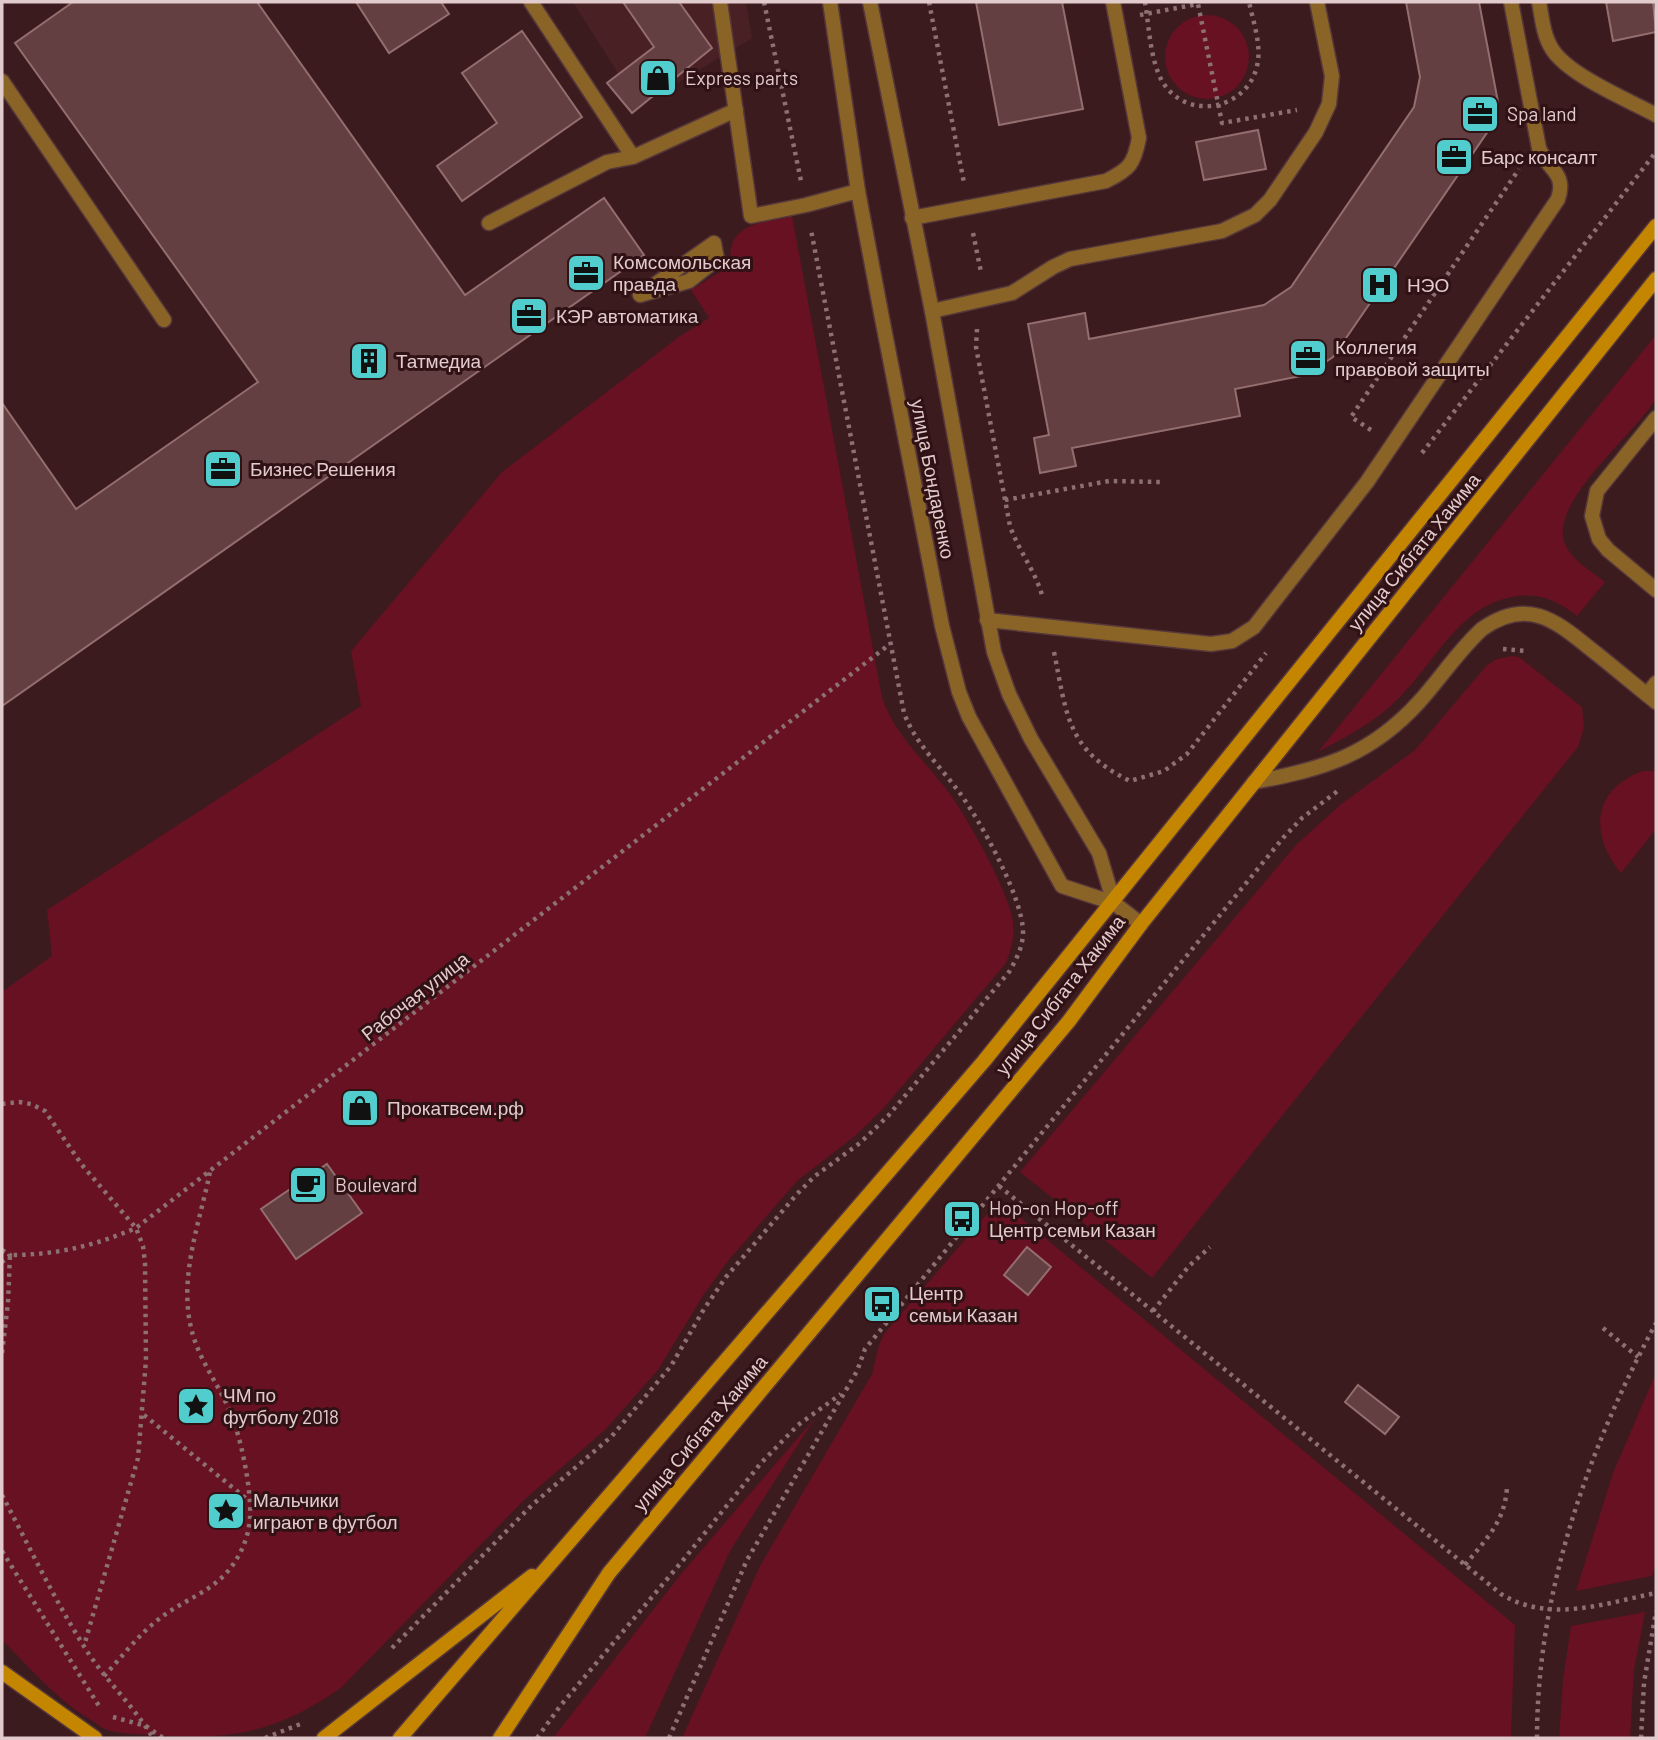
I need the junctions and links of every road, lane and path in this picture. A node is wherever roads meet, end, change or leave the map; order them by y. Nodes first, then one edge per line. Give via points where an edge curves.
1 (531, 2) edge
2 (720, 2) edge
3 (764, 2) edge
4 (830, 2) edge
5 (870, 2) edge
6 (929, 2) edge
7 (1113, 2) edge
8 (1145, 2) edge
9 (1249, 2) edge
10 (1317, 2) edge
11 (1511, 2) edge
12 (1539, 2) edge
13 (1198, 3) edge
14 (1147, 14) junction
15 (2, 81) edge
16 (1329, 104) junction
17 (1218, 106) junction
18 (736, 110) junction
19 (1656, 115) edge
20 (1538, 141) junction
21 (633, 157) junction
22 (858, 191) junction
23 (806, 205) junction
24 (968, 207) junction
25 (912, 218) junction
26 (489, 223) dead end
27 (1656, 226) edge
28 (1656, 279) edge
29 (640, 295) joint
30 (984, 301) junction
31 (932, 311) junction
32 (164, 320) dead end
33 (1656, 418) edge
34 (1363, 424) dead end
35 (1161, 482) dead end
36 (1005, 500) junction
37 (1656, 590) edge
38 (987, 620) junction
39 (1048, 626) junction
40 (890, 644) junction
41 (1500, 649) dead end
42 (1526, 651) dead end
43 (1653, 693) edge
44 (1130, 781) dead end
45 (1254, 782) junction
46 (1342, 788) dead end
47 (1114, 903) junction
48 (1140, 924) junction
49 (2, 1104) edge
50 (211, 1172) junction
51 (999, 1185) junction
52 (136, 1228) junction
53 (1210, 1247) dead end
54 (2, 1250) edge
55 (10, 1255) junction
56 (2, 1262) edge
57 (1153, 1311) junction
58 (1656, 1323) edge
59 (1603, 1328) dead end
60 (2, 1353) edge
61 (1638, 1357) junction
62 (844, 1391) junction
63 (143, 1415) junction
64 (1507, 1487) dead end
65 (2, 1495) edge
66 (250, 1502) junction
67 (2, 1551) edge
68 (560, 1553) junction
69 (1465, 1565) junction
70 (1656, 1593) edge
71 (1549, 1611) junction
72 (1656, 1611) edge
73 (84, 1646) junction
74 (386, 1654) dead end
75 (2, 1672) edge
76 (104, 1676) junction
77 (313, 1718) dead end
78 (146, 1726) junction
79 (95, 1738) edge
80 (153, 1738) edge
81 (163, 1738) edge
82 (265, 1738) edge
83 (324, 1738) edge
84 (400, 1738) edge
85 (500, 1738) edge
86 (537, 1738) edge
87 (669, 1738) edge
88 (1537, 1738) edge
89 (1641, 1738) edge

1 - 21 street
2 - 18 street
3 - 23 path
4 - 22 street, улица Бондаренко
5 - 25 street, улица Бондаренко
6 - 24 path
7 - 24 street via 1139,138 1135,159 1125,172 1106,181
8 - 14 path
9 - 17 path via 1257,68 1243,92
10 - 16 street via 1332,76
11 - 20 street
12 - 19 street via 1545,33 1558,58
13 - 14 path
13 - 17 path
14 - 17 path via 1157,68 1168,89 1191,104
15 - 32 street
16 - 17 path via 1223,123
16 - 30 street via 1316,132 1270,200 1240,224 1070,260 1012,293
18 - 21 street
18 - 23 street via 751,216
20 - 34 path via 1351,417
20 - 39 street via 1541,155 1559,177 1558,199 1367,482 1254,627 1232,641 1210,644
21 - 26 street via 607,162
22 - 23 street
22 - 47 street, улица Бондаренко via 940,612 963,703 1062,886
23 - 40 path
24 - 25 street
24 - 30 path
25 - 31 street, улица Бондаренко
27 - 47 main road, улица Сибгата Хакима
28 - 45 main road, улица Сибгата Хакима
29 - 29 street via 690,281 716,259 714,243
30 - 31 street
30 - 36 path via 975,341
31 - 38 street, улица Бондаренко
33 - 37 street via 1597,491 1592,516 1599,539
35 - 36 path via 1109,481
36 - 39 path via 1017,544 1040,587
38 - 39 street
38 - 47 street, улица Бондаренко via 1009,694 1099,853
39 - 44 path via 1071,728 1093,758
40 - 50 path, Рабочая улица
40 - 74 path via 907,721 960,793 1018,906 1023,935 1016,961 888,1116 797,1194 726,1277 671,1366 612,1436 532,1505
41 - 42 path
43 - 45 street via 1556,621 1522,614 1496,621 1476,635 1415,706 1375,741 1327,766
45 - 48 main road, улица Сибгата Хакима
46 - 51 path via 1283,838
47 - 48 street, улица Бондаренко
47 - 68 main road, улица Сибгата Хакима via 984,1061
48 - 85 main road, улица Сибгата Хакима via 1069,1021 609,1573
49 - 52 path via 19,1102 45,1111 82,1166
50 - 52 path, Рабочая улица
50 - 66 path via 190,1261 189,1315 202,1362 230,1411
51 - 57 path
51 - 62 path via 865,1349
52 - 55 path, Рабочая улица via 80,1249
52 - 63 path via 145,1263
53 - 57 path
54 - 55 path
55 - 56 path
55 - 60 path
57 - 69 path
58 - 61 path
59 - 61 path
61 - 71 path via 1592,1465
62 - 86 path via 798,1425 768,1456
62 - 87 path via 747,1560
63 - 66 path
63 - 73 path via 138,1458
64 - 69 path via 1498,1523
65 - 73 path
66 - 76 path via 246,1538 223,1577 156,1621
67 - 78 path via 104,1714
68 - 83 main road, улица Сибгата Хакима
68 - 84 main road, улица Сибгата Хакима
69 - 71 path via 1513,1602
70 - 71 path
71 - 88 path
72 - 89 path
73 - 76 path
75 - 79 main road
76 - 78 path
77 - 82 path
78 - 80 path
78 - 81 path

